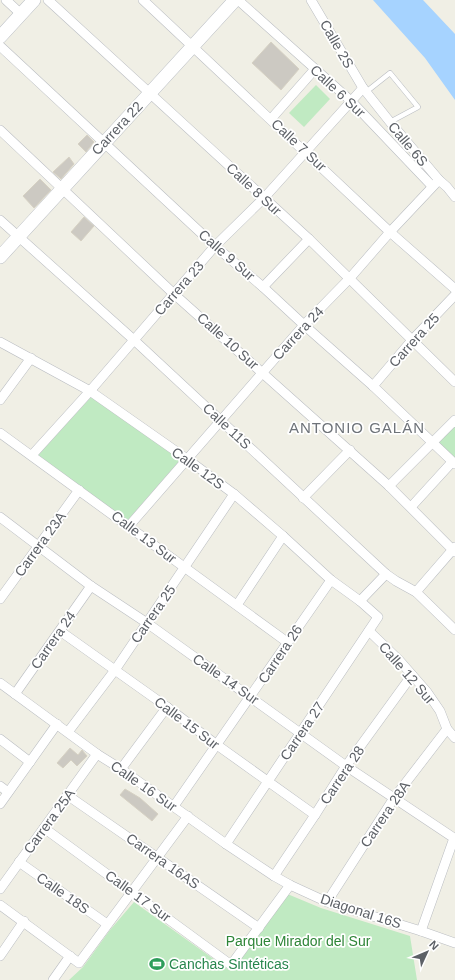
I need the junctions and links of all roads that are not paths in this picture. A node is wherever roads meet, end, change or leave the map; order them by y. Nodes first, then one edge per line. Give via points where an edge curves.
1 (6, 0) edge
2 (34, 0) edge
3 (48, 0) edge
4 (143, 0) edge
5 (235, 0) edge
6 (238, 0) edge
7 (311, 0) edge
8 (21, 14) junction
9 (0, 37) edge
10 (0, 46) edge
11 (192, 46) junction
12 (315, 69) junction
13 (365, 90) junction
14 (150, 93) junction
15 (350, 101) junction
16 (271, 119) junction
17 (390, 122) junction
18 (0, 130) edge
19 (104, 142) junction
20 (305, 151) junction
21 (436, 183) junction
22 (451, 184) edge
23 (62, 188) junction
24 (455, 197) edge
25 (264, 198) junction
26 (0, 220) edge
27 (390, 232) junction
28 (19, 238) junction
29 (309, 239) junction
30 (215, 246) junction
31 (0, 257) edge
32 (350, 278) junction
33 (263, 287) junction
34 (455, 289) edge
35 (174, 294) junction
36 (455, 295) edge
37 (304, 325) junction
38 (413, 339) junction
39 (134, 340) junction
40 (0, 342) edge
41 (31, 358) junction
42 (263, 372) junction
43 (455, 382) edge
44 (373, 386) junction
45 (90, 391) junction
46 (0, 400) edge
47 (221, 420) junction
48 (455, 420) edge
49 (0, 433) edge
50 (432, 443) junction
51 (350, 450) junction
52 (32, 455) junction
53 (187, 459) junction
54 (454, 463) edge
55 (389, 486) junction
56 (79, 490) junction
57 (234, 494) junction
58 (303, 498) junction
59 (411, 507) junction
60 (0, 518) edge
61 (129, 526) junction
62 (283, 536) junction
63 (39, 546) junction
64 (454, 550) edge
65 (185, 568) junction
66 (386, 574) junction
67 (331, 580) junction
68 (91, 586) junction
69 (416, 592) junction
70 (0, 599) edge
71 (360, 601) junction
72 (237, 605) junction
73 (378, 618) joint
74 (147, 623) junction
75 (454, 627) edge
76 (60, 631) junction
77 (369, 631) junction
78 (287, 642) junction
79 (115, 670) junction
80 (412, 675) junction
81 (0, 683) edge
82 (15, 694) junction
83 (251, 697) junction
84 (167, 707) junction
85 (57, 724) junction
86 (447, 729) junction
87 (68, 732) junction
88 (301, 732) junction
89 (455, 738) edge
90 (0, 739) edge
91 (216, 745) junction
92 (97, 754) junction
93 (30, 762) junction
94 (346, 766) junction
95 (121, 769) junction
96 (267, 782) junction
97 (0, 786) edge
98 (8, 792) junction
99 (67, 795) junction
100 (394, 798) junction
101 (0, 804) edge
102 (174, 806) junction
103 (315, 815) junction
104 (188, 816) junction
105 (44, 828) junction
106 (226, 844) junction
107 (158, 857) junction
108 (19, 862) junction
109 (274, 876) junction
110 (290, 885) junction
111 (0, 889) edge
112 (131, 891) junction
113 (327, 902) junction
114 (0, 905) edge
115 (24, 921) junction
116 (107, 924) junction
117 (259, 928) junction
118 (421, 931) junction
119 (455, 943) edge
120 (0, 956) edge
121 (70, 956) junction
122 (53, 980) edge

1 - 8 street
2 - 8 street
3 - 14 street, Calle 8 Sur
4 - 11 street, Calle 7 Sur
5 - 11 street, Carrera 22
6 - 12 street, Calle 6 Sur
7 - 13 street, Calle 2S
8 - 9 street
10 - 19 street, Calle 9 Sur
11 - 14 street, Carrera 22
11 - 16 street, Calle 7 Sur
12 - 15 street, Calle 6 Sur
12 - 16 street
13 - 15 street, Carrera 23
13 - 17 street, Calle 6S
13 - 17 lane via 390,73 418,107
14 - 19 street, Carrera 22
14 - 25 street, Calle 8 Sur
15 - 20 street, Carrera 23
15 - 21 street, Calle 6 Sur
16 - 20 street, Calle 7 Sur
17 - 21 street, Calle 6S
18 - 23 street, Calle 10 Sur
19 - 23 street, Carrera 22
19 - 30 street, Calle 9 Sur
20 - 25 street, Carrera 23
20 - 27 street, Calle 7 Sur
21 - 22 street, Calle 6 Sur
21 - 27 street, Carrera 24
22 - 24 street, Calle 6 Sur
23 - 28 street, Carrera 22
23 - 35 street, Calle 10 Sur
25 - 29 street, Calle 8 Sur
25 - 30 street, Carrera 23
26 - 28 street, Calle 11S
27 - 32 street, Carrera 24
27 - 34 street, Calle 7 Sur
28 - 31 street, Carrera 22
28 - 39 street, Calle 11S
29 - 32 street, Calle 8 Sur
29 - 33 street
30 - 33 street, Calle 9 Sur
30 - 35 street, Carrera 23
32 - 37 street, Carrera 24
32 - 38 street, Calle 8 Sur
33 - 37 street, Calle 9 Sur
35 - 39 street, Carrera 23
35 - 42 street, Calle 10 Sur
36 - 38 street, Carrera 25
37 - 42 street, Carrera 24
37 - 44 street, Calle 9 Sur
38 - 43 street, Calle 8 Sur
38 - 44 street, Carrera 25
39 - 45 street, Carrera 23
39 - 47 street, Calle 11S
40 - 41 street, Calle 12S
41 - 45 street, Calle 12S
41 - 46 street
42 - 47 street, Carrera 24
42 - 51 street, Calle 10 Sur
44 - 50 street, Calle 9 Sur
45 - 52 street, Carrera 23
45 - 53 street, Calle 12S
47 - 53 street, Carrera 24
47 - 58 street, Calle 11S
48 - 50 street
49 - 52 street, Calle 13 Sur
50 - 54 street, Calle 9 Sur
50 - 55 street
51 - 55 street, Calle 10 Sur
51 - 58 street
52 - 56 street, Calle 13 Sur
53 - 57 street, Calle 12S
53 - 61 street, Carrera 24
54 - 59 street
55 - 59 street, Calle 10 Sur
56 - 61 street, Calle 13 Sur
56 - 63 street, Carrera 23A
57 - 62 street, Calle 12S
57 - 65 street, Carrera 25
58 - 66 street, Calle 11S
59 - 64 street, Calle 10 Sur
60 - 63 street, Calle 14 Sur
61 - 65 street, Calle 13 Sur
62 - 67 street, Calle 12S
62 - 72 street
63 - 68 street, Calle 14 Sur
63 - 70 street, Carrera 23A
64 - 69 street
65 - 72 street, Calle 13 Sur
65 - 74 street, Carrera 25
66 - 69 street, Calle 11S
66 - 71 street
67 - 71 street, Calle 12S
67 - 78 street, Carrera 26
68 - 74 street, Calle 14 Sur
68 - 76 street, Carrera 24
69 - 75 street, Calle 11S
71 - 73 street, Calle 12S
72 - 78 street, Calle 13 Sur
73 - 77 street, Carrera 27
74 - 79 street, Carrera 25
74 - 83 street, Calle 14 Sur
76 - 79 street, Calle 15 Sur
76 - 82 street, Carrera 24
77 - 80 street, Calle 12 Sur
77 - 88 street, Carrera 27
78 - 83 street, Carrera 26
79 - 84 street, Calle 15 Sur
79 - 87 street, Carrera 25
80 - 86 street, Calle 12 Sur via 440,711
80 - 94 street, Carrera 28
81 - 82 street, Calle 16 Sur
82 - 85 street, Calle 16 Sur
83 - 88 street, Calle 14 Sur
83 - 91 street, Carrera 26
84 - 91 street, Calle 15 Sur
84 - 95 street
85 - 87 street, Calle 16 Sur
85 - 93 street
86 - 89 street, Calle 12 Sur
86 - 100 street, Carrera 28A
87 - 92 street, Calle 16 Sur
88 - 94 street, Calle 14 Sur
88 - 96 street, Carrera 27
90 - 93 street
91 - 96 street, Calle 15 Sur
91 - 102 street, Carrera 26
92 - 95 street, Calle 16 Sur
92 - 99 street, Carrera 25A
93 - 98 street
94 - 100 street, Calle 14 Sur
94 - 103 street, Carrera 28
95 - 102 street, Calle 16 Sur
96 - 103 street, Calle 15 Sur
96 - 106 street, Carrera 27
97 - 98 street
98 - 101 street
99 - 105 street, Carrera 25A
99 - 107 street, Carrera 16AS
100 - 113 street, Carrera 28A
100 - 118 street, Calle 14 Sur via 454,838
102 - 104 street, Calle 16 Sur
103 - 109 street, Carrera 28
104 - 106 street, Calle 16 Sur
104 - 107 street
105 - 108 street, Carrera 25A
105 - 112 street, Calle 17 Sur
106 - 109 street, Calle 16 Sur
107 - 112 street
107 - 117 street, Carrera 16AS
108 - 111 street, Carrera 25A
108 - 116 street, Calle 18S
109 - 110 street, Calle 16 Sur
110 - 113 street, Diagonal 16S
110 - 117 street
112 - 116 street
112 - 117 street, Calle 17 Sur via 231,966
113 - 118 street, Diagonal 16S
114 - 115 street
115 - 120 street
115 - 121 street
116 - 121 street via 79,962
118 - 119 street, Diagonal 16S
121 - 122 street

